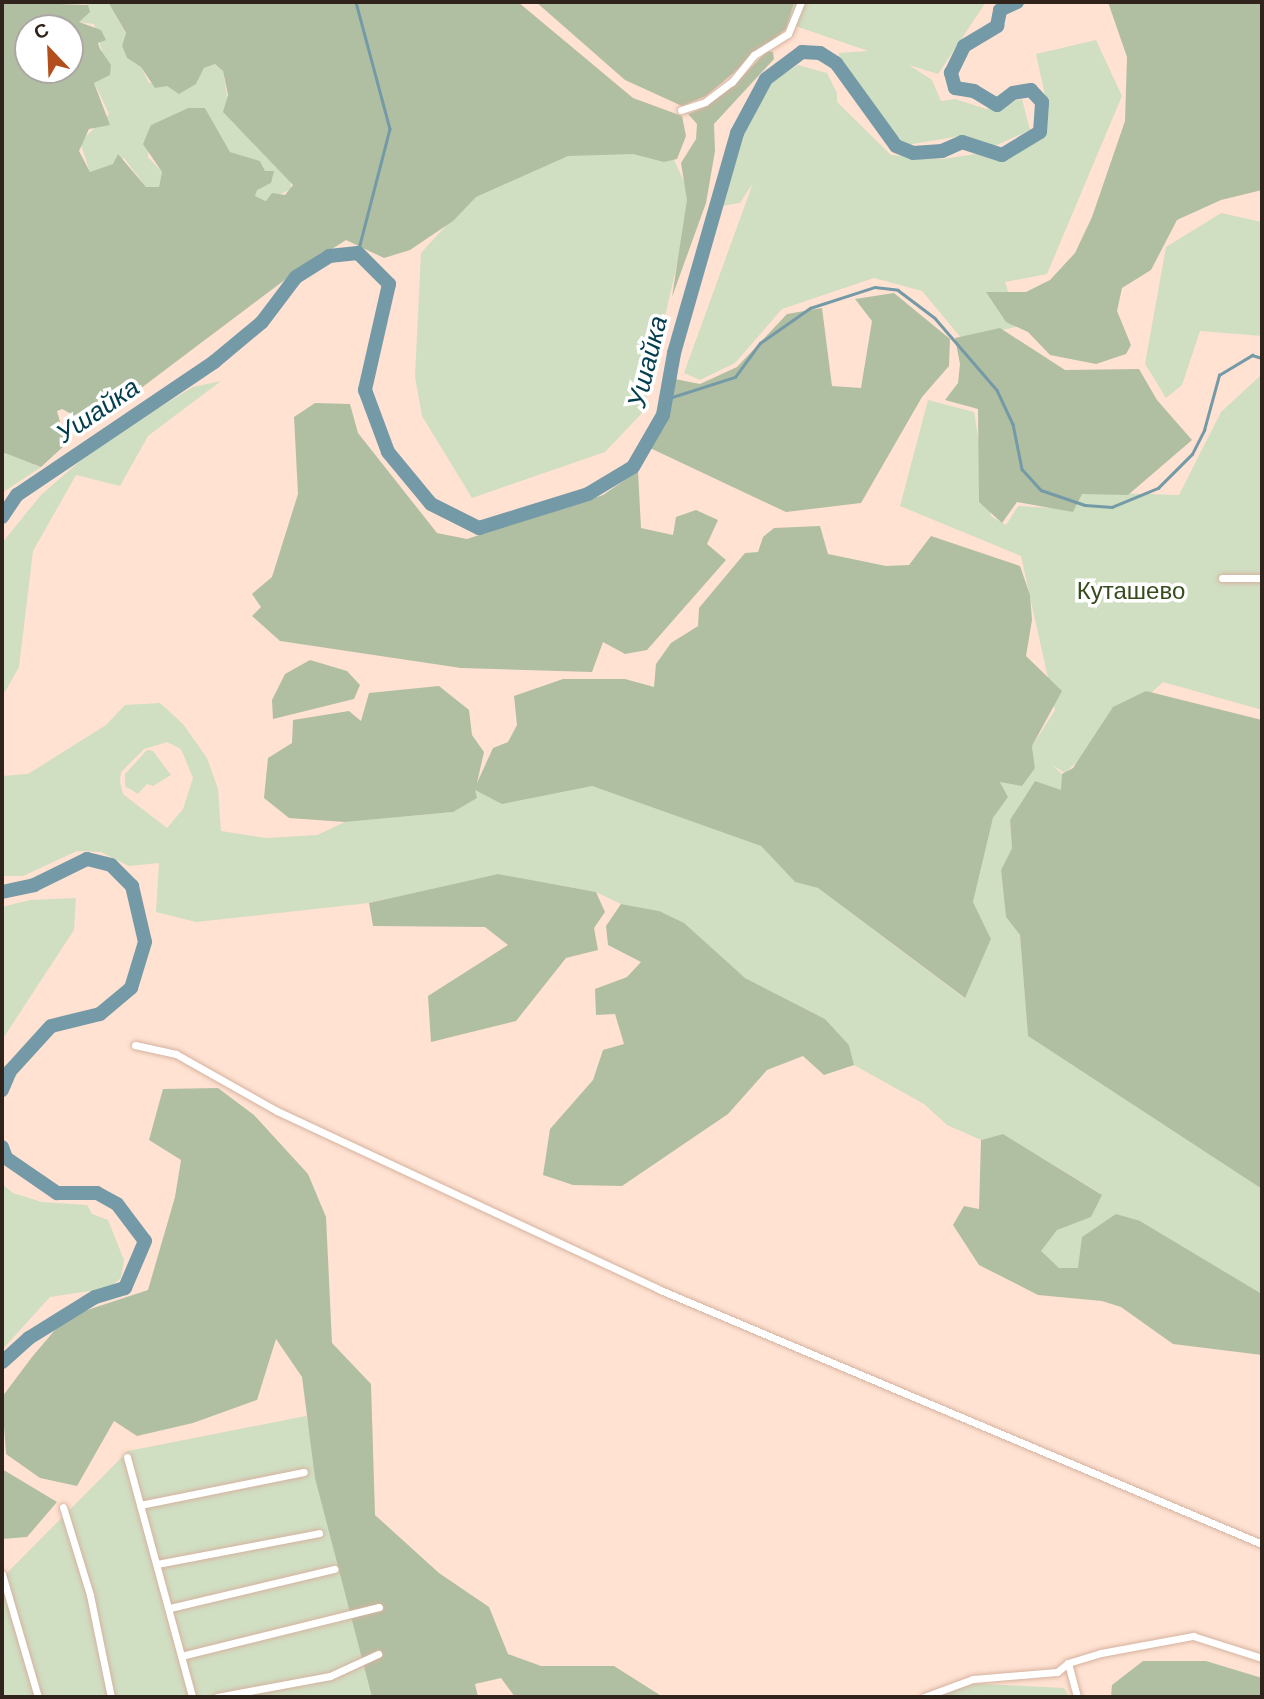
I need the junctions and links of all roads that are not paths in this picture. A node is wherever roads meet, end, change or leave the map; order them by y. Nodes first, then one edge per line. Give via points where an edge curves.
1 (801, 2) edge
2 (681, 110) dead end
3 (1222, 578) dead end
4 (1262, 578) edge
5 (135, 1045) dead end
6 (127, 1457) dead end
7 (304, 1472) dead end
8 (140, 1505) junction
9 (63, 1507) dead end
10 (319, 1533) dead end
11 (1262, 1544) edge
12 (158, 1564) junction
13 (334, 1569) dead end
14 (2, 1574) edge
15 (379, 1607) dead end
16 (170, 1608) junction
17 (378, 1654) dead end
18 (181, 1656) junction
19 (1262, 1658) edge
20 (1068, 1662) junction
21 (38, 1697) edge
22 (111, 1697) edge
23 (192, 1697) edge
24 (217, 1697) edge
25 (924, 1697) edge
26 (1077, 1697) edge

1 - 2 street via 788,34 754,55 732,82 705,102
3 - 4 street
5 - 11 street via 176,1054 277,1111 658,1289
6 - 8 street
7 - 8 street
8 - 12 street
9 - 22 street via 90,1595
10 - 12 street
12 - 16 street
13 - 16 street
14 - 21 street
15 - 18 street
16 - 18 street
17 - 24 street via 330,1676
18 - 23 street
19 - 20 street via 1193,1636 1146,1642
20 - 25 street via 1057,1672 973,1679
20 - 26 street

